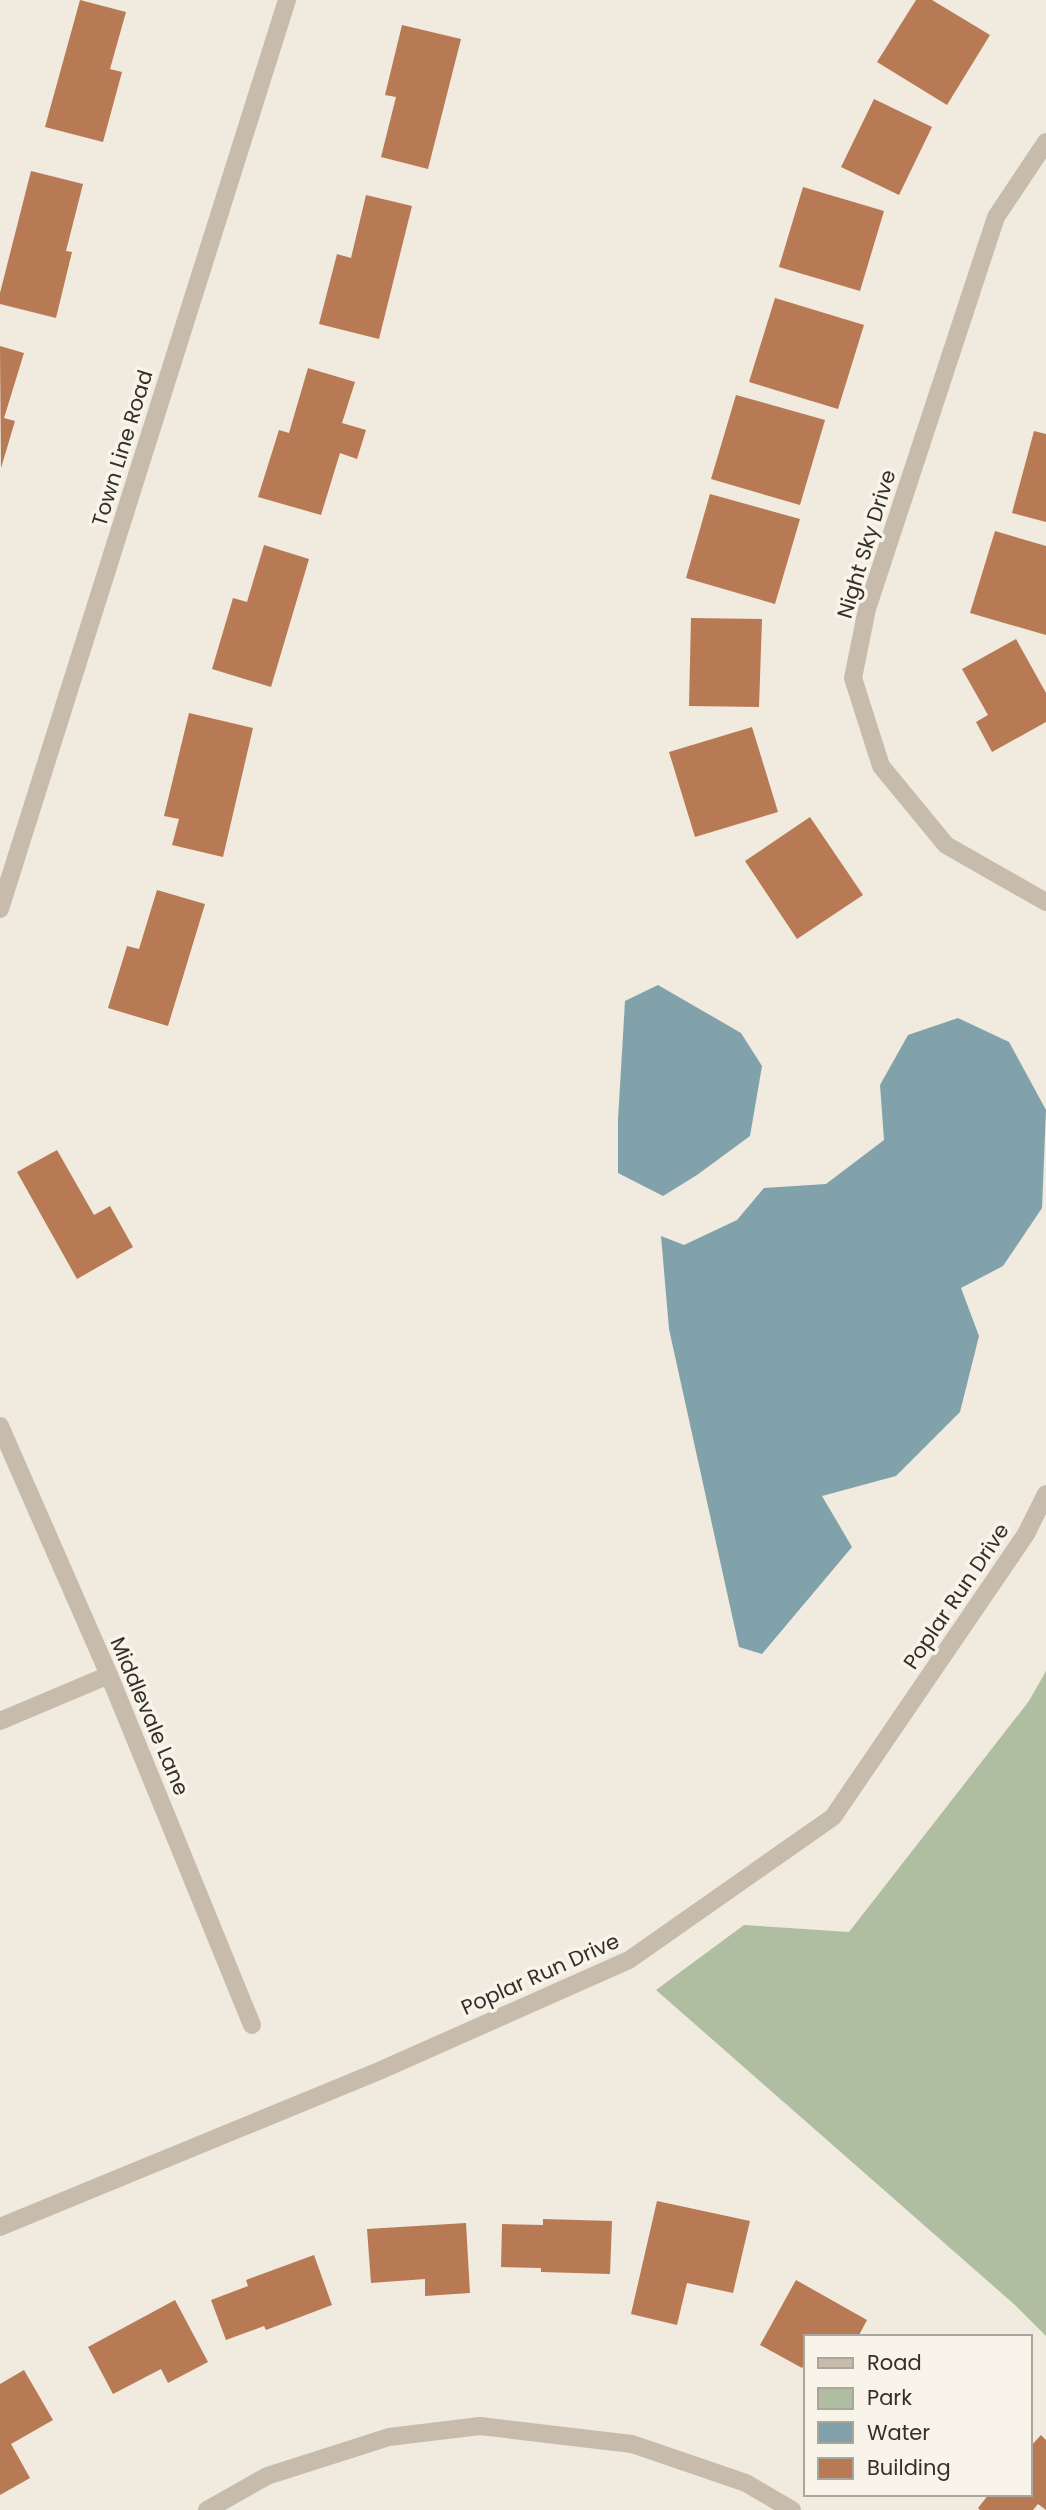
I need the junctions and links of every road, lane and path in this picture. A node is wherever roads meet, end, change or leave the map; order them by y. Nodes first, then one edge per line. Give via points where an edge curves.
1 (287, 0) edge
2 (1046, 142) edge
3 (1046, 902) edge
4 (0, 909) edge
5 (0, 1426) edge
6 (1046, 1494) edge
7 (109, 1675) junction
8 (0, 1721) edge
9 (252, 2025) dead end
10 (0, 2227) edge
11 (207, 2510) edge
12 (792, 2510) edge

1 - 4 street, Town Line Road
2 - 3 street, Night Sky Drive via 996,217 867,609 853,678 881,766 946,845
5 - 7 street, Middlevale Lane
6 - 10 street, Poplar Run Drive via 1026,1534 833,1817 629,1960 379,2071
7 - 8 street
7 - 9 street, Middlevale Lane
11 - 12 street via 267,2476 389,2437 480,2426 632,2444 746,2483

